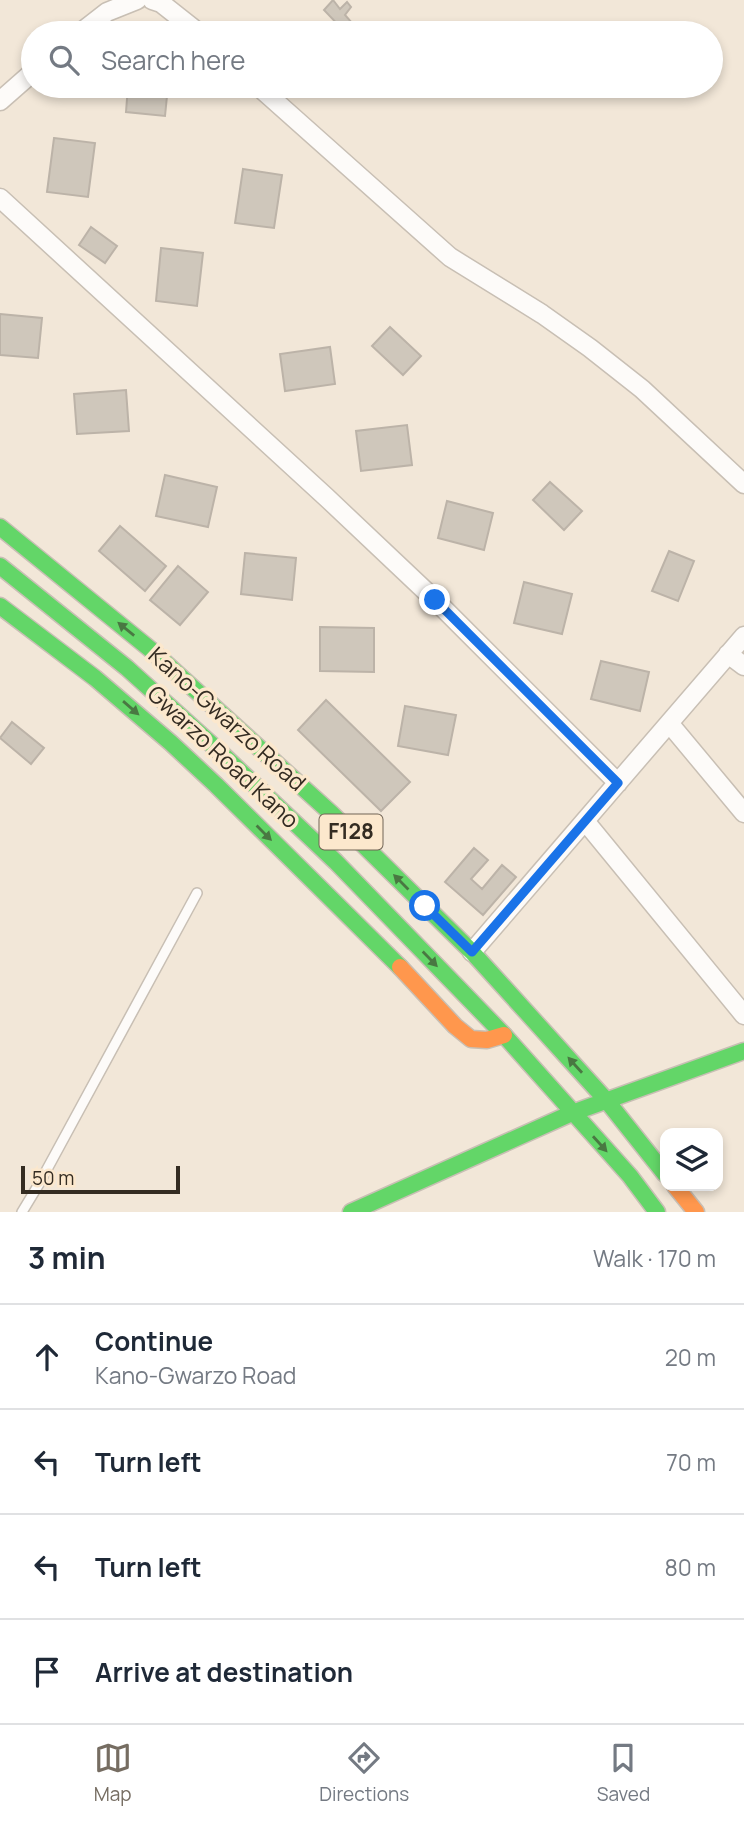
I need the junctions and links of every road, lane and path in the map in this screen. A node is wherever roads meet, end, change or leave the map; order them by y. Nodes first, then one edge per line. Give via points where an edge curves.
1 (136, 0) edge
2 (152, 0) edge
3 (95, 21) edge
4 (184, 21) edge
5 (21, 83) edge
6 (271, 98) edge
7 (0, 101) edge
8 (0, 198) edge
9 (744, 484) edge
10 (0, 527) edge
11 (0, 566) edge
12 (0, 606) edge
13 (744, 636) edge
14 (728, 654) junction
15 (744, 666) edge
16 (669, 723) junction
17 (221, 753) junction
18 (618, 783) junction
19 (216, 785) junction
20 (744, 813) edge
21 (585, 821) junction
22 (197, 893) dead end
23 (472, 952) junction
24 (744, 1015) edge
25 (504, 1035) junction
26 (744, 1051) edge
27 (607, 1101) junction
28 (572, 1113) junction
29 (660, 1168) edge
30 (630, 1176) junction
31 (679, 1191) edge
32 (22, 1212) edge
33 (351, 1212) edge
34 (641, 1212) edge
35 (657, 1212) edge
36 (696, 1212) edge

1 - 3 street
2 - 4 street
5 - 7 street
6 - 9 street via 450,257 590,348 642,389
8 - 18 street via 326,497
23 -> 10 main road, Kano-Gwarzo Road / F128 via 332,814 150,649
11 - 17 main road, Gwarzo Road Kano / F128 via 128,668
12 -> 19 main road via 95,678
13 - 14 street
14 - 15 street
14 - 16 street
16 - 18 street
16 - 20 street
17 - 19 main road
17 -> 25 main road, Gwarzo Road Kano / F128 via 336,862
18 - 21 street
19 -> 25 main road via 455,1026 471,1039
21 - 23 street
21 - 24 street
22 - 32 lane
27 -> 23 main road, Kano-Gwarzo Road / F128
25 - 28 main road, Gwarzo Road Kano / F128
26 - 27 main road
27 - 28 main road
27 - 29 main road, Kano-Gwarzo Road / F128
28 -> 30 main road, Gwarzo Road Kano / F128
28 - 33 main road
30 - 34 street
30 - 35 main road, Gwarzo Road Kano / F128
31 - 36 main road

